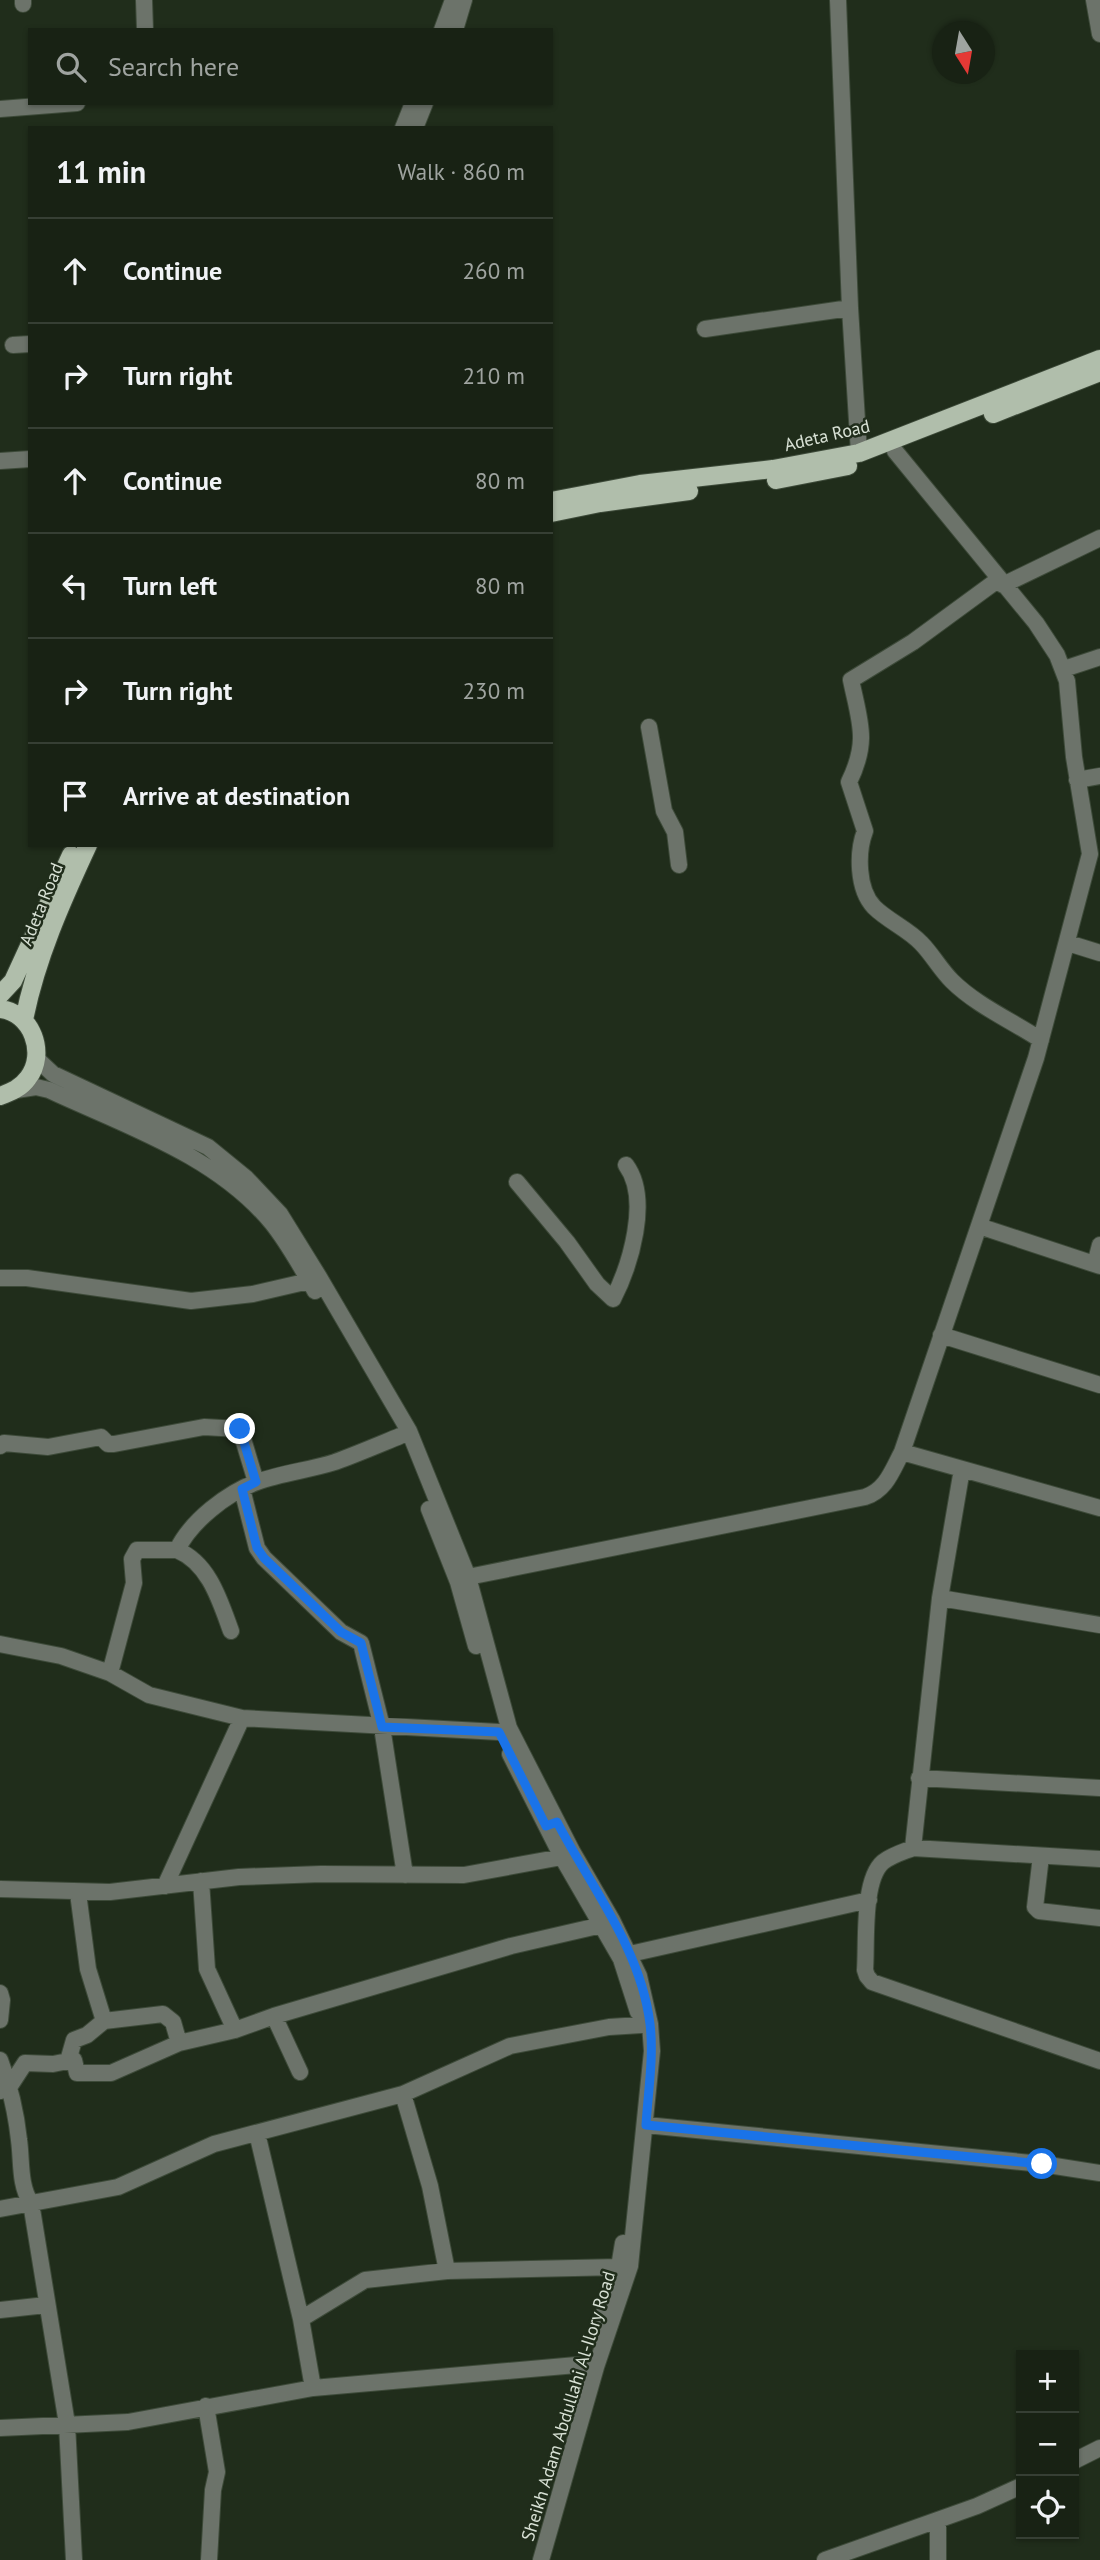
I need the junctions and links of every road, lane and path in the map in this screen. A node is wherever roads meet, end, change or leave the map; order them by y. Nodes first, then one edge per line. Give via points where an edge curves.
1 (144, 0) edge
2 (453, 0) edge
3 (464, 0) edge
4 (838, 0) edge
5 (1094, 0) edge
6 (145, 28) edge
7 (443, 28) edge
8 (456, 28) edge
9 (1100, 34) edge
10 (51, 105) edge
11 (412, 105) edge
12 (424, 105) edge
13 (0, 109) edge
14 (404, 126) edge
15 (416, 126) edge
16 (850, 307) junction
17 (705, 329) dead end
18 (28, 344) edge
19 (13, 345) dead end
20 (1100, 359) edge
21 (1100, 372) edge
22 (895, 452) junction
23 (859, 453) junction
24 (28, 459) edge
25 (0, 461) edge
26 (553, 500) edge
27 (553, 513) edge
28 (1100, 538) edge
29 (1001, 582) junction
30 (1100, 657) edge
31 (1064, 669) junction
32 (649, 727) dead end
33 (1100, 776) edge
34 (1077, 780) junction
35 (75, 847) edge
36 (87, 847) edge
37 (679, 865) dead end
38 (1068, 943) junction
39 (1100, 953) edge
40 (0, 995) edge
41 (0, 1009) edge
42 (24, 1020) junction
43 (1041, 1040) junction
44 (37, 1059) junction
45 (8, 1093) edge
46 (626, 1165) dead end
47 (517, 1182) dead end
48 (979, 1226) junction
49 (1100, 1245) edge
50 (300, 1256) junction
51 (1098, 1265) edge
52 (0, 1278) edge
53 (309, 1281) junction
54 (941, 1335) junction
55 (1100, 1385) edge
56 (400, 1436) junction
57 (0, 1446) edge
58 (902, 1452) junction
59 (962, 1469) junction
60 (249, 1486) junction
61 (1100, 1508) edge
62 (177, 1550) junction
63 (468, 1577) junction
64 (940, 1598) junction
65 (1100, 1625) edge
66 (231, 1631) dead end
67 (0, 1644) edge
68 (110, 1674) junction
69 (242, 1718) junction
70 (382, 1727) junction
71 (499, 1732) junction
72 (919, 1778) junction
73 (1100, 1788) edge
74 (551, 1824) junction
75 (913, 1848) junction
76 (1041, 1856) junction
77 (562, 1857) junction
78 (1100, 1859) edge
79 (405, 1875) junction
80 (201, 1881) junction
81 (165, 1886) junction
82 (0, 1889) edge
83 (78, 1893) junction
84 (869, 1900) junction
85 (1100, 1918) edge
86 (602, 1925) junction
87 (630, 1954) junction
88 (0, 1993) edge
89 (274, 2016) junction
90 (0, 2020) edge
91 (104, 2021) junction
92 (641, 2025) junction
93 (235, 2030) junction
94 (179, 2043) junction
95 (0, 2060) edge
96 (68, 2061) junction
97 (1100, 2061) edge
98 (300, 2072) dead end
99 (5, 2088) edge
100 (403, 2094) junction
101 (646, 2125) junction
102 (257, 2133) junction
103 (638, 2153) junction
104 (1100, 2173) edge
105 (31, 2203) junction
106 (0, 2209) edge
107 (619, 2267) junction
108 (447, 2272) junction
109 (46, 2305) junction
110 (0, 2310) edge
111 (301, 2319) junction
112 (588, 2364) junction
113 (313, 2388) junction
114 (206, 2406) junction
115 (579, 2412) junction
116 (67, 2424) junction
117 (0, 2428) edge
118 (1100, 2448) edge
119 (1079, 2458) edge
120 (1016, 2488) edge
121 (938, 2520) junction
122 (74, 2560) edge
123 (209, 2560) edge
124 (532, 2560) edge
125 (541, 2560) edge
126 (825, 2560) edge
127 (938, 2560) edge

1 - 6 street
2 - 7 street
3 - 8 street
4 - 16 street
5 - 9 street
10 - 13 street
11 - 14 street
12 - 15 street
16 - 17 street
16 - 23 street
18 - 19 street
20 - 23 main road, Adeta Road
21 - 22 main road, Adeta Road
22 - 27 main road, Adeta Road via 806,476 600,502
22 - 29 street
23 - 26 main road, Adeta Road
24 - 25 street
28 - 29 street
29 - 31 street via 1036,623
29 - 43 street via 851,680 862,732 859,760 849,782 865,831 860,860 874,906 920,942 952,981
30 - 31 street
31 - 34 street
32 - 37 street
33 - 34 street
34 - 38 street via 1090,855
35 - 40 main road, Adeta Road via 13,981
36 - 42 main road, Adeta Road via 31,986
38 - 39 street
38 - 43 street
41 - 42 main road
42 - 44 main road via 35,1038
43 - 48 street
44 - 45 main road via 29,1077
44 - 50 street, Sheikh Adam Abdullahi Al-Ilory Road via 53,1074 208,1147 280,1214
45 - 50 street, Sheikh Adam Abdullahi Al-Ilory Road via 36,1087 49,1090 201,1161 272,1223
46 - 47 street via 636,1192 637,1215 625,1276 613,1299
48 - 51 street
48 - 54 street
49 - 51 street
50 - 53 street, Sheikh Adam Abdullahi Al-Ilory Road
50 - 63 street, Sheikh Adam Abdullahi Al-Ilory Road via 409,1431
52 - 53 street via 191,1301
53 - 56 street, Sheikh Adam Abdullahi Al-Ilory Road
54 - 55 street
54 - 58 street
56 - 60 street via 334,1462
56 - 71 street, Sheikh Adam Abdullahi Al-Ilory Road via 458,1582
57 - 60 street via 48,1447 101,1437 114,1444 204,1427 240,1429
58 - 59 street
58 - 63 street via 884,1487 865,1497
59 - 61 street
59 - 64 street
60 - 62 street via 195,1524
60 - 70 street via 257,1548 341,1632 361,1643
62 - 66 street via 193,1559 208,1578
62 - 68 street via 136,1550 134,1583
63 - 74 street, Sheikh Adam Abdullahi Al-Ilory Road via 509,1728
64 - 65 street
64 - 72 street
67 - 68 street via 61,1656
68 - 69 street via 149,1695
69 - 70 street
69 - 81 street
70 - 71 street
70 - 79 street
71 - 74 street, Sheikh Adam Abdullahi Al-Ilory Road
72 - 73 street
72 - 75 street
74 - 77 street, Sheikh Adam Abdullahi Al-Ilory Road
74 - 87 street, Sheikh Adam Abdullahi Al-Ilory Road
75 - 76 street
75 - 84 street via 881,1864 873,1876
76 - 78 street
76 - 85 street via 1035,1902 1039,1911
77 - 79 street via 464,1875
77 - 86 street, Sheikh Adam Abdullahi Al-Ilory Road
79 - 80 street
80 - 81 street
80 - 93 street via 207,1969
81 - 83 street
82 - 83 street
83 - 91 street via 88,1969
84 - 87 street
84 - 97 street via 865,1970 872,1982
86 - 89 street via 511,1946
86 - 92 street, Sheikh Adam Abdullahi Al-Ilory Road via 621,1959
87 - 101 street, Sheikh Adam Abdullahi Al-Ilory Road via 650,2024
88 - 90 street
89 - 93 street
89 - 98 street
91 - 94 street via 163,2014 173,2022
91 - 96 street via 74,2040
92 - 100 street via 510,2046
92 - 103 street, Sheikh Adam Abdullahi Al-Ilory Road
93 - 94 street
94 - 96 street via 111,2073 76,2073 74,2060
95 - 99 street
96 - 99 street via 25,2063
99 - 105 street via 20,2142 22,2181
100 - 102 street
100 - 108 street via 430,2186
101 - 103 street, Sheikh Adam Abdullahi Al-Ilory Road
101 - 104 street
102 - 105 street via 214,2144 118,2187
102 - 111 street
103 - 107 street, Sheikh Adam Abdullahi Al-Ilory Road
103 - 115 street, Sheikh Adam Abdullahi Al-Ilory Road via 628,2277
105 - 106 street
105 - 109 street
107 - 108 street
107 - 112 street, Sheikh Adam Abdullahi Al-Ilory Road
108 - 111 street via 365,2280
109 - 110 street
109 - 116 street
111 - 113 street
112 - 113 street
112 - 115 street, Sheikh Adam Abdullahi Al-Ilory Road
113 - 114 street
114 - 116 street via 128,2422
114 - 123 street via 217,2472
115 - 124 street, Sheikh Adam Abdullahi Al-Ilory Road
115 - 125 street, Sheikh Adam Abdullahi Al-Ilory Road
116 - 117 street
116 - 122 street
118 - 119 street
120 - 121 street
121 - 126 street
121 - 127 street

